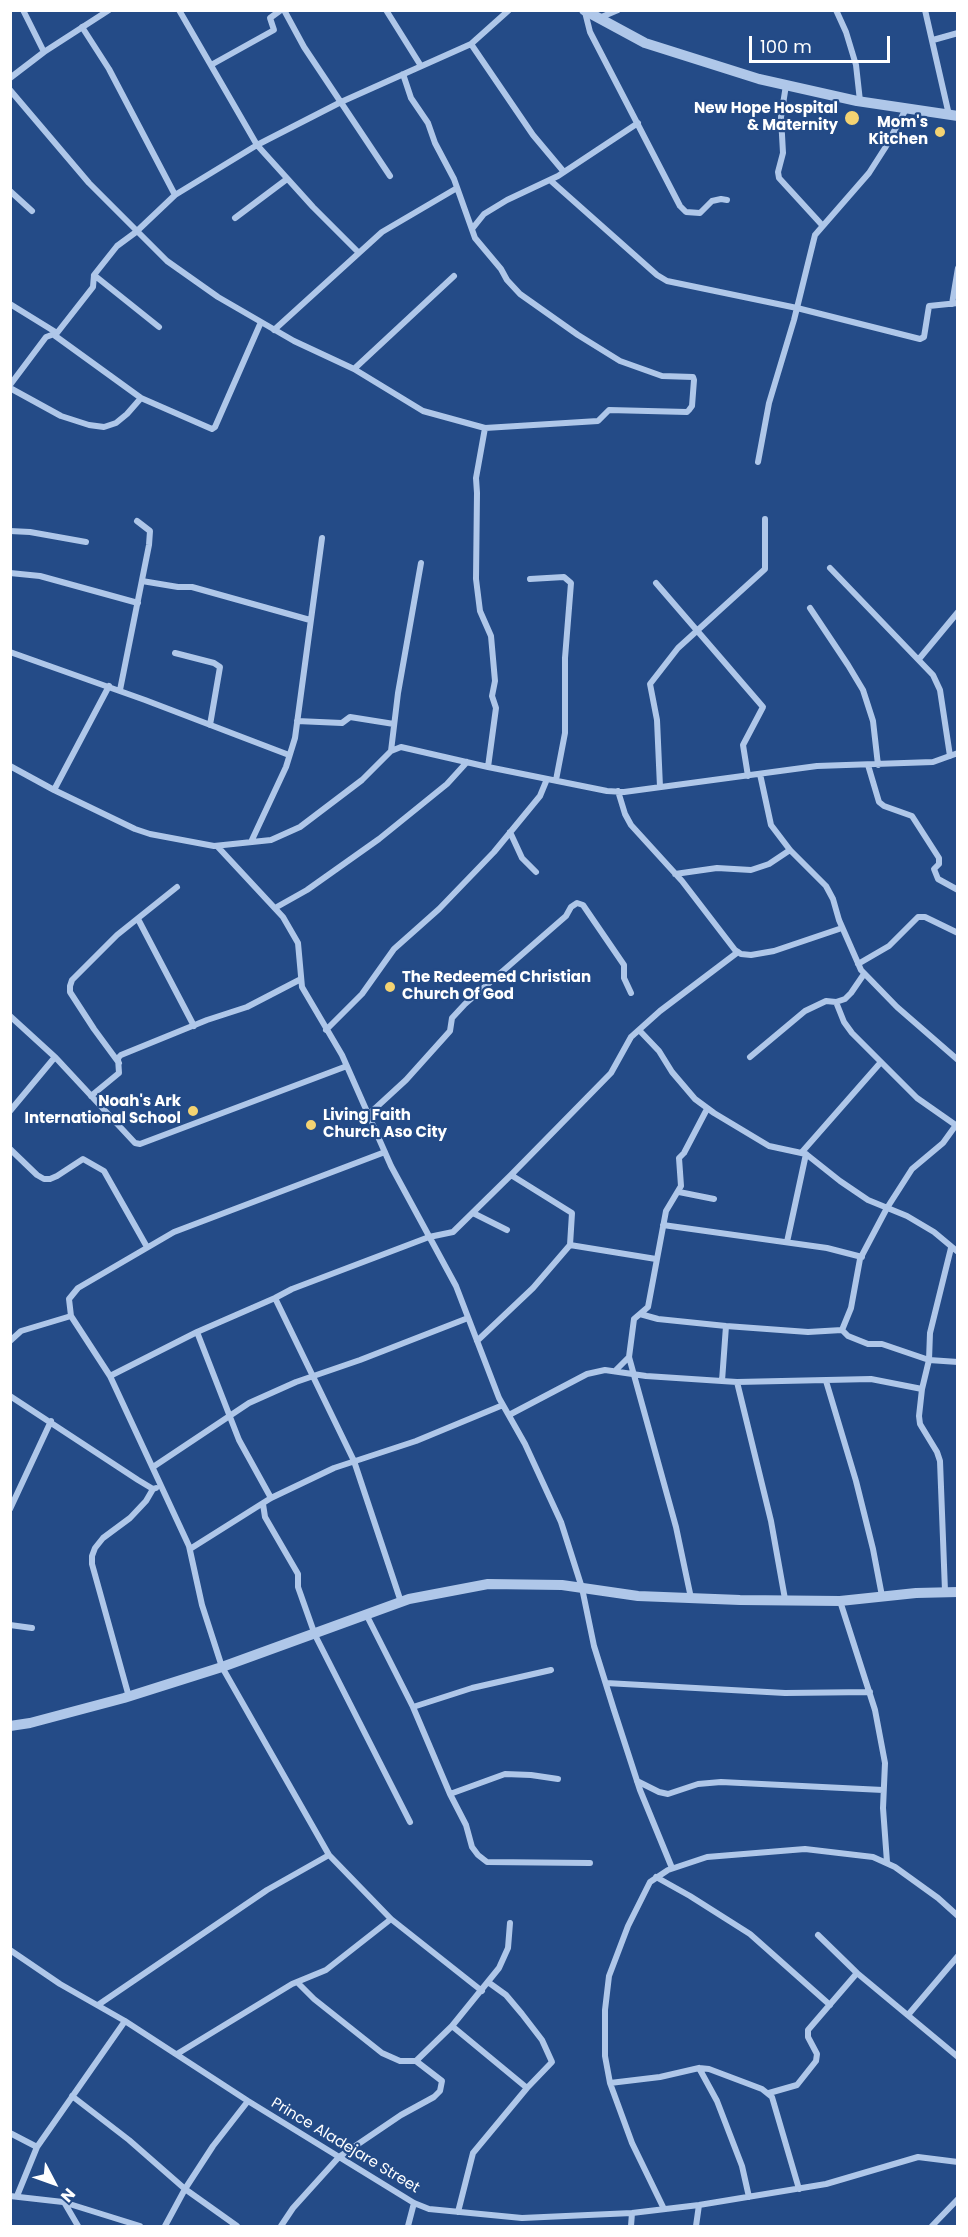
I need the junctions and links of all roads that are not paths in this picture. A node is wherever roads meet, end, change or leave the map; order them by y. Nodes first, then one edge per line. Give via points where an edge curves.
1 (23, 10) edge
2 (109, 10) edge
3 (179, 10) edge
4 (283, 10) edge
5 (386, 10) edge
6 (509, 10) edge
7 (618, 10) edge
8 (836, 10) edge
9 (925, 10) edge
10 (585, 11) edge
11 (598, 18) junction
12 (82, 27) junction
13 (957, 33) edge
14 (933, 40) junction
15 (471, 44) junction
16 (44, 52) junction
17 (211, 65) junction
18 (421, 66) junction
19 (403, 74) junction
20 (10, 78) edge
21 (786, 85) junction
22 (10, 90) edge
23 (860, 101) junction
24 (341, 102) junction
25 (906, 108) junction
26 (953, 116) edge
27 (638, 123) junction
28 (257, 146) junction
29 (564, 172) junction
30 (390, 176) dead end
31 (287, 179) junction
32 (550, 180) junction
33 (457, 188) junction
34 (10, 191) edge
35 (175, 195) junction
36 (727, 200) dead end
37 (32, 211) dead end
38 (235, 218) dead end
39 (822, 225) junction
40 (472, 229) junction
41 (136, 232) junction
42 (358, 252) junction
43 (957, 267) edge
44 (94, 275) junction
45 (454, 276) dead end
46 (955, 303) edge
47 (10, 304) edge
48 (797, 308) junction
49 (261, 322) junction
50 (159, 327) dead end
51 (273, 330) junction
52 (55, 334) junction
53 (354, 369) junction
54 (10, 386) edge
55 (141, 398) junction
56 (485, 428) junction
57 (758, 462) dead end
58 (765, 519) dead end
59 (137, 521) dead end
60 (10, 531) edge
61 (322, 537) dead end
62 (86, 542) dead end
63 (421, 563) dead end
64 (830, 568) dead end
65 (10, 573) edge
66 (530, 579) dead end
67 (142, 581) junction
68 (656, 583) dead end
69 (138, 603) junction
70 (810, 608) dead end
71 (957, 612) edge
72 (310, 620) junction
73 (698, 632) junction
74 (10, 652) edge
75 (175, 653) dead end
76 (919, 659) junction
77 (109, 687) junction
78 (120, 690) junction
79 (297, 721) junction
80 (210, 724) junction
81 (394, 724) junction
82 (391, 751) junction
83 (957, 753) edge
84 (290, 755) junction
85 (950, 756) junction
86 (467, 762) junction
87 (868, 765) junction
88 (878, 765) junction
89 (10, 766) edge
90 (488, 767) junction
91 (760, 774) junction
92 (748, 776) junction
93 (547, 778) junction
94 (556, 780) junction
95 (660, 787) junction
96 (54, 790) junction
97 (618, 791) junction
98 (510, 832) junction
99 (250, 843) junction
100 (217, 846) junction
101 (790, 850) junction
102 (536, 872) dead end
103 (675, 874) junction
104 (177, 887) dead end
105 (957, 890) edge
106 (275, 908) junction
107 (138, 919) junction
108 (842, 928) junction
109 (957, 933) edge
110 (738, 952) junction
111 (858, 964) junction
112 (864, 974) junction
113 (301, 979) junction
114 (631, 993) dead end
115 (836, 1002) junction
116 (10, 1016) edge
117 (194, 1026) junction
118 (326, 1030) junction
119 (639, 1030) junction
120 (55, 1057) junction
121 (750, 1057) dead end
122 (957, 1060) edge
123 (881, 1062) junction
124 (119, 1064) junction
125 (347, 1066) junction
126 (91, 1096) junction
127 (707, 1108) junction
128 (10, 1111) edge
129 (369, 1114) junction
130 (957, 1126) edge
131 (10, 1149) edge
132 (385, 1152) junction
133 (804, 1153) junction
134 (511, 1175) junction
135 (679, 1192) junction
136 (714, 1199) dead end
137 (887, 1208) junction
138 (473, 1213) junction
139 (663, 1225) junction
140 (507, 1230) dead end
141 (429, 1237) junction
142 (787, 1242) junction
143 (570, 1245) junction
144 (147, 1247) junction
145 (954, 1250) edge
146 (862, 1257) junction
147 (656, 1259) junction
148 (275, 1298) junction
149 (640, 1314) junction
150 (71, 1316) junction
151 (468, 1318) junction
152 (726, 1326) junction
153 (842, 1330) junction
154 (197, 1332) junction
155 (10, 1341) edge
156 (477, 1341) junction
157 (629, 1357) junction
158 (929, 1360) junction
159 (957, 1362) edge
160 (616, 1370) junction
161 (634, 1375) junction
162 (110, 1376) junction
163 (312, 1377) junction
164 (826, 1380) junction
165 (723, 1381) junction
166 (737, 1382) junction
167 (922, 1389) junction
168 (10, 1396) edge
169 (503, 1405) junction
170 (508, 1415) junction
171 (229, 1416) junction
172 (51, 1421) junction
173 (354, 1461) junction
174 (153, 1467) junction
175 (162, 1487) junction
176 (153, 1489) junction
177 (271, 1498) junction
178 (262, 1504) junction
179 (10, 1509) edge
180 (190, 1549) junction
181 (582, 1588) junction
182 (945, 1591) junction
183 (957, 1592) edge
184 (882, 1596) junction
185 (691, 1598) junction
186 (785, 1599) junction
187 (840, 1601) junction
188 (401, 1602) junction
189 (367, 1616) junction
190 (10, 1625) edge
191 (32, 1628) dead end
192 (315, 1635) junction
193 (222, 1667) junction
194 (551, 1670) dead end
195 (606, 1683) junction
196 (870, 1692) junction
197 (129, 1697) junction
198 (413, 1707) junction
199 (10, 1726) edge
200 (558, 1779) dead end
201 (637, 1781) junction
202 (883, 1790) junction
203 (450, 1794) junction
204 (410, 1822) dead end
205 (329, 1855) junction
206 (887, 1862) junction
207 (590, 1863) dead end
208 (672, 1868) junction
209 (656, 1877) junction
210 (957, 1916) edge
211 (391, 1919) junction
212 (510, 1923) dead end
213 (818, 1935) dead end
214 (10, 1950) edge
215 (957, 1956) edge
216 (857, 1973) junction
217 (297, 1982) junction
218 (488, 1982) junction
219 (482, 1990) junction
220 (98, 2005) junction
221 (830, 2005) junction
222 (908, 2015) junction
223 (125, 2021) junction
224 (452, 2026) junction
225 (177, 2054) junction
226 (957, 2056) edge
227 (416, 2061) junction
228 (699, 2068) junction
229 (610, 2084) junction
230 (527, 2088) junction
231 (769, 2093) junction
232 (72, 2096) junction
233 (248, 2101) junction
234 (10, 2133) edge
235 (37, 2147) junction
236 (339, 2157) junction
237 (957, 2162) edge
238 (185, 2189) junction
239 (799, 2189) junction
240 (14, 2196) edge
241 (749, 2197) junction
242 (957, 2199) edge
243 (63, 2202) junction
244 (414, 2203) junction
245 (699, 2205) junction
246 (664, 2209) junction
247 (458, 2211) junction
248 (632, 2213) junction
249 (78, 2226) edge
250 (140, 2226) edge
251 (165, 2226) edge
252 (237, 2226) edge
253 (281, 2226) edge
254 (408, 2226) edge
255 (631, 2226) edge
256 (696, 2226) edge
257 (932, 2226) edge

1 - 16 street
2 - 12 street
3 - 17 street
4 - 17 street via 270,18 274,30
4 - 24 street
5 - 18 street
6 - 15 street
7 - 11 street
8 - 23 street via 856,65
9 - 14 street
10 - 11 street
10 - 27 street via 590,32
11 - 21 street via 645,43
12 - 16 street
12 - 35 street via 109,69
13 - 14 street
14 - 26 street
15 - 18 street
15 - 29 street via 533,135
16 - 20 street
17 - 28 street
18 - 19 street
19 - 24 street
19 - 33 street via 411,98 428,123
21 - 23 street
21 - 39 street via 779,178
22 - 41 street
23 - 25 street
24 - 28 street
24 - 30 street
25 - 26 street
25 - 39 street via 869,173
27 - 29 street
27 - 36 street via 680,207 686,212 700,213 712,201
28 - 31 street
28 - 35 street
29 - 32 street
31 - 38 street
31 - 42 street
32 - 40 street via 484,214
32 - 48 street via 667,281
33 - 40 street
33 - 42 street via 382,232
34 - 37 street
35 - 41 street
39 - 48 street via 815,235
40 - 56 street via 478,244 520,294 578,335 620,361 662,376 694,380 692,406 687,412 609,410 598,421
41 - 44 street via 117,246
41 - 49 street via 167,261
42 - 51 street
43 - 46 street
44 - 50 street
44 - 52 street via 93,287
45 - 53 street
46 - 48 street via 927,307 924,337 920,339
47 - 52 street
48 - 57 street via 769,403
49 - 51 street
49 - 55 street via 214,428
51 - 53 street
52 - 54 street via 46,337
52 - 55 street
53 - 56 street via 423,411
54 - 55 street via 61,416 104,427 128,414
56 - 90 street via 476,478 476,579 480,611 491,636 495,681 492,696 496,708
58 - 73 street via 765,569
59 - 67 street via 150,531
60 - 62 street
61 - 72 street
63 - 81 street
64 - 76 street
65 - 69 street via 40,576
66 - 94 street via 564,577 571,583 565,658 566,733
67 - 69 street
67 - 72 street via 192,587
68 - 73 street
69 - 78 street
70 - 88 street via 863,690 873,721
71 - 76 street
72 - 79 street
73 - 92 street via 763,707 743,745
73 - 95 street via 676,650 650,687 656,714
74 - 77 street
75 - 80 street via 220,667
76 - 85 street via 940,690
77 - 78 street
77 - 96 street
78 - 80 street
79 - 81 street via 342,723 350,717
79 - 84 street
80 - 84 street
81 - 82 street
82 - 86 street via 401,747
82 - 99 street via 362,780 300,827 271,840
83 - 85 street
84 - 99 street
85 - 88 street via 933,762
86 - 90 street
86 - 106 street via 447,784 379,839
87 - 88 street
87 - 91 street via 817,766
87 - 105 street via 879,802 912,816 940,861 934,869 938,879
89 - 96 street
90 - 93 street
91 - 92 street
91 - 101 street via 771,825
92 - 95 street
93 - 94 street
93 - 98 street via 540,796
94 - 97 street
95 - 97 street
96 - 100 street via 135,829
97 - 103 street via 631,825
98 - 102 street via 522,858
98 - 118 street via 439,909 394,949 362,994
99 - 100 street
100 - 106 street
101 - 103 street via 751,870 717,868
101 - 108 street via 826,886
103 - 110 street
104 - 107 street
106 - 113 street via 298,943
107 - 117 street
107 - 124 street via 117,935 70,986 70,992
108 - 110 street via 774,951 751,956
108 - 111 street
109 - 111 street via 918,917 889,946
110 - 119 street
111 - 112 street
112 - 115 street via 851,993
112 - 122 street
113 - 117 street via 247,1007
113 - 118 street
114 - 129 street via 624,978 624,965 583,905 577,903 465,1004 452,1018 450,1031
115 - 121 street via 826,1001 805,1011
115 - 123 street via 852,1033
116 - 120 street
117 - 124 street via 121,1055
118 - 125 street
119 - 127 street via 695,1099
119 - 134 street via 622,1050 611,1073
120 - 126 street
120 - 128 street
123 - 130 street via 917,1098
123 - 133 street
124 - 126 street via 118,1073
125 - 126 street via 140,1144
125 - 129 street
127 - 133 street via 769,1146
127 - 135 street via 679,1158
129 - 132 street
130 - 137 street via 912,1169
131 - 144 street via 44,1179 57,1176 83,1159 104,1171
132 - 141 street
132 - 144 street via 184,1228
133 - 137 street via 868,1200
133 - 142 street
134 - 138 street
134 - 143 street via 573,1213
135 - 136 street
135 - 139 street via 668,1207
137 - 145 street via 934,1232
137 - 146 street
138 - 140 street
138 - 141 street via 453,1232
139 - 142 street
139 - 147 street
141 - 148 street
141 - 151 street via 456,1286
142 - 146 street
143 - 147 street
143 - 156 street
144 - 150 street via 78,1287 69,1299
145 - 158 street via 930,1333
146 - 153 street
147 - 149 street via 648,1307
148 - 154 street
148 - 163 street
149 - 152 street
149 - 157 street via 634,1319
150 - 155 street via 21,1331
150 - 162 street
151 - 156 street
151 - 163 street
152 - 153 street via 808,1332
152 - 165 street
153 - 158 street via 863,1343 882,1344
154 - 162 street
154 - 171 street
156 - 169 street
157 - 160 street
157 - 161 street
158 - 159 street
158 - 167 street
160 - 161 street
160 - 170 street via 587,1374
161 - 165 street
161 - 185 street via 676,1527
162 - 174 street
163 - 171 street via 249,1403
163 - 173 street
164 - 166 street
164 - 167 street via 871,1378
164 - 184 street via 859,1492
165 - 166 street
166 - 186 street via 771,1521
167 - 182 street via 920,1424 940,1461
168 - 172 street
169 - 170 street
169 - 173 street via 416,1441
170 - 181 street via 561,1522
171 - 174 street
171 - 177 street
172 - 176 street
172 - 179 street
173 - 177 street
173 - 188 street
174 - 175 street
175 - 176 street
175 - 180 street
176 - 197 street via 130,1518 103,1538 92,1556
177 - 178 street
178 - 180 street
178 - 192 street via 265,1517 298,1574 298,1587
180 - 193 street via 202,1605
181 - 185 street
181 - 188 street via 488,1584
181 - 195 street
182 - 183 street
182 - 184 street
184 - 187 street
185 - 186 street
186 - 187 street
187 - 196 street
188 - 189 street
189 - 192 street
189 - 198 street
190 - 191 street
192 - 193 street
192 - 204 street
193 - 197 street
193 - 205 street
194 - 198 street via 472,1688
195 - 196 street via 784,1693
195 - 201 street
196 - 202 street via 885,1763
197 - 199 street
198 - 203 street
200 - 203 street via 505,1774
201 - 202 street via 668,1794 698,1784 721,1782
201 - 208 street
202 - 206 street
203 - 207 street via 472,1847 487,1862
205 - 211 street
205 - 220 street via 267,1890
206 - 208 street via 806,1850 707,1857
206 - 210 street
208 - 209 street
209 - 221 street via 750,1934
209 - 229 street via 628,1926 609,1976 605,2056
211 - 217 street via 326,1970
211 - 219 street
212 - 218 street via 508,1948
213 - 216 street
214 - 220 street, Prince Aladejare Street
215 - 222 street
216 - 221 street
216 - 222 street
217 - 225 street
217 - 227 street via 382,2053 400,2061
218 - 219 street
218 - 230 street via 506,1995 552,2058 551,2066
219 - 224 street
220 - 223 street, Prince Aladejare Street
221 - 231 street via 808,2030 816,2061 797,2085
222 - 226 street
223 - 225 street, Prince Aladejare Street
223 - 232 street
224 - 227 street
224 - 230 street
225 - 233 street, Prince Aladejare Street
227 - 236 street via 442,2081 440,2091
228 - 229 street
228 - 231 street
228 - 241 street via 742,2166
229 - 246 street via 632,2144
230 - 247 street via 473,2153
231 - 239 street
232 - 235 street
232 - 238 street
233 - 236 street, Prince Aladejare Street
233 - 238 street
234 - 235 street
235 - 240 street
236 - 244 street, Prince Aladejare Street
236 - 253 street
237 - 239 street, Prince Aladejare Street via 918,2157
238 - 251 street
238 - 252 street
239 - 241 street, Prince Aladejare Street
240 - 243 street
241 - 245 street, Prince Aladejare Street
242 - 257 street
243 - 249 street
243 - 250 street
244 - 247 street, Prince Aladejare Street via 429,2209
244 - 254 street
245 - 246 street, Prince Aladejare Street
245 - 256 street
246 - 248 street, Prince Aladejare Street
247 - 248 street, Prince Aladejare Street via 522,2218
248 - 255 street

